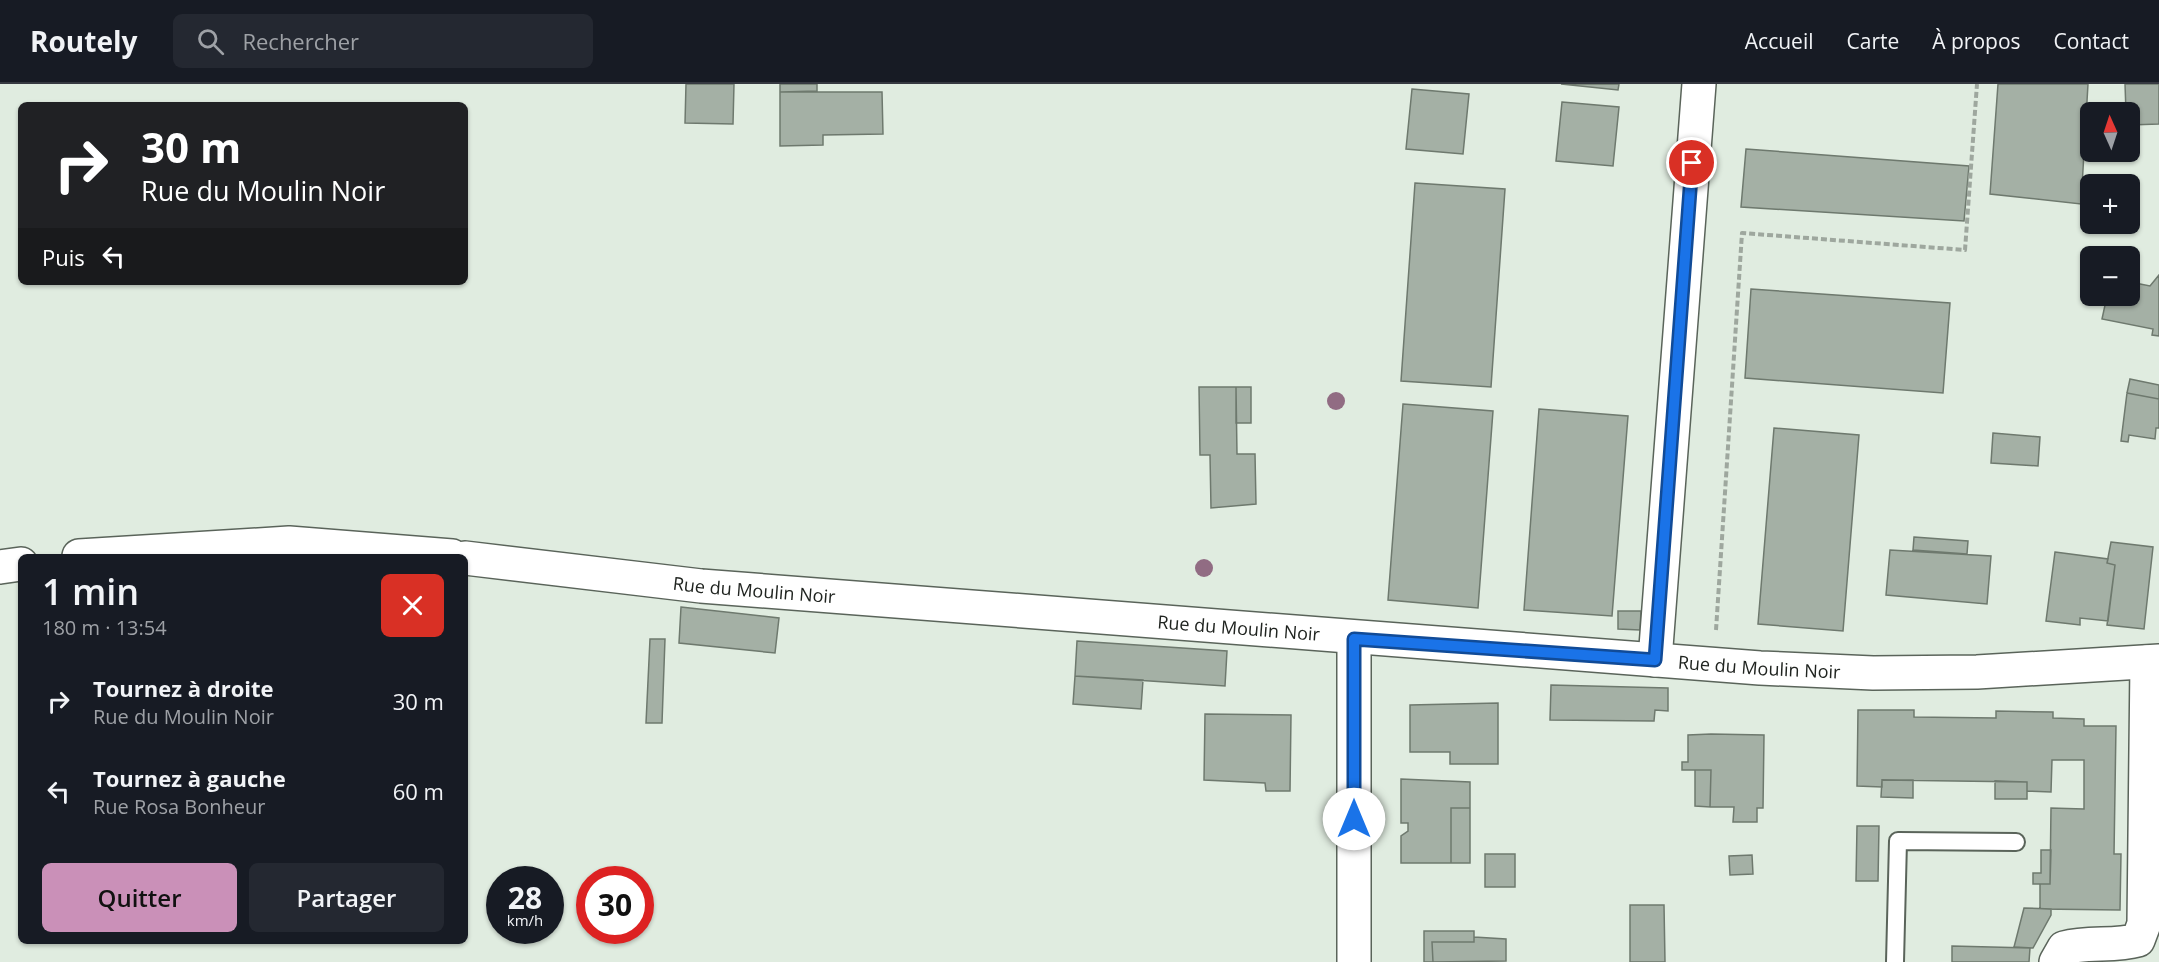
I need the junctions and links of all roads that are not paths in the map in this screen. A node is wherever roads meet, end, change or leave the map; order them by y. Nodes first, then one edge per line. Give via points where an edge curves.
1 (1699, 84) edge
2 (111, 554) edge
3 (427, 554) edge
4 (468, 558) edge
5 (18, 564) edge
6 (0, 567) edge
7 (1354, 639) junction
8 (1655, 660) junction
9 (2153, 662) edge
10 (2016, 843) dead end
11 (1354, 962) edge
12 (1895, 962) edge
13 (2056, 962) edge

1 - 8 street
2 - 3 street via 289,543
4 - 7 street, Rue du Moulin Noir via 701,586
5 - 6 street
7 - 8 street, Rue du Moulin Noir
7 - 11 street
8 - 9 street, Rue du Moulin Noir via 1873,673 1977,672
9 - 13 street via 2144,924 2138,940 2124,944 2082,943 2064,948
10 - 12 lane via 1898,841

